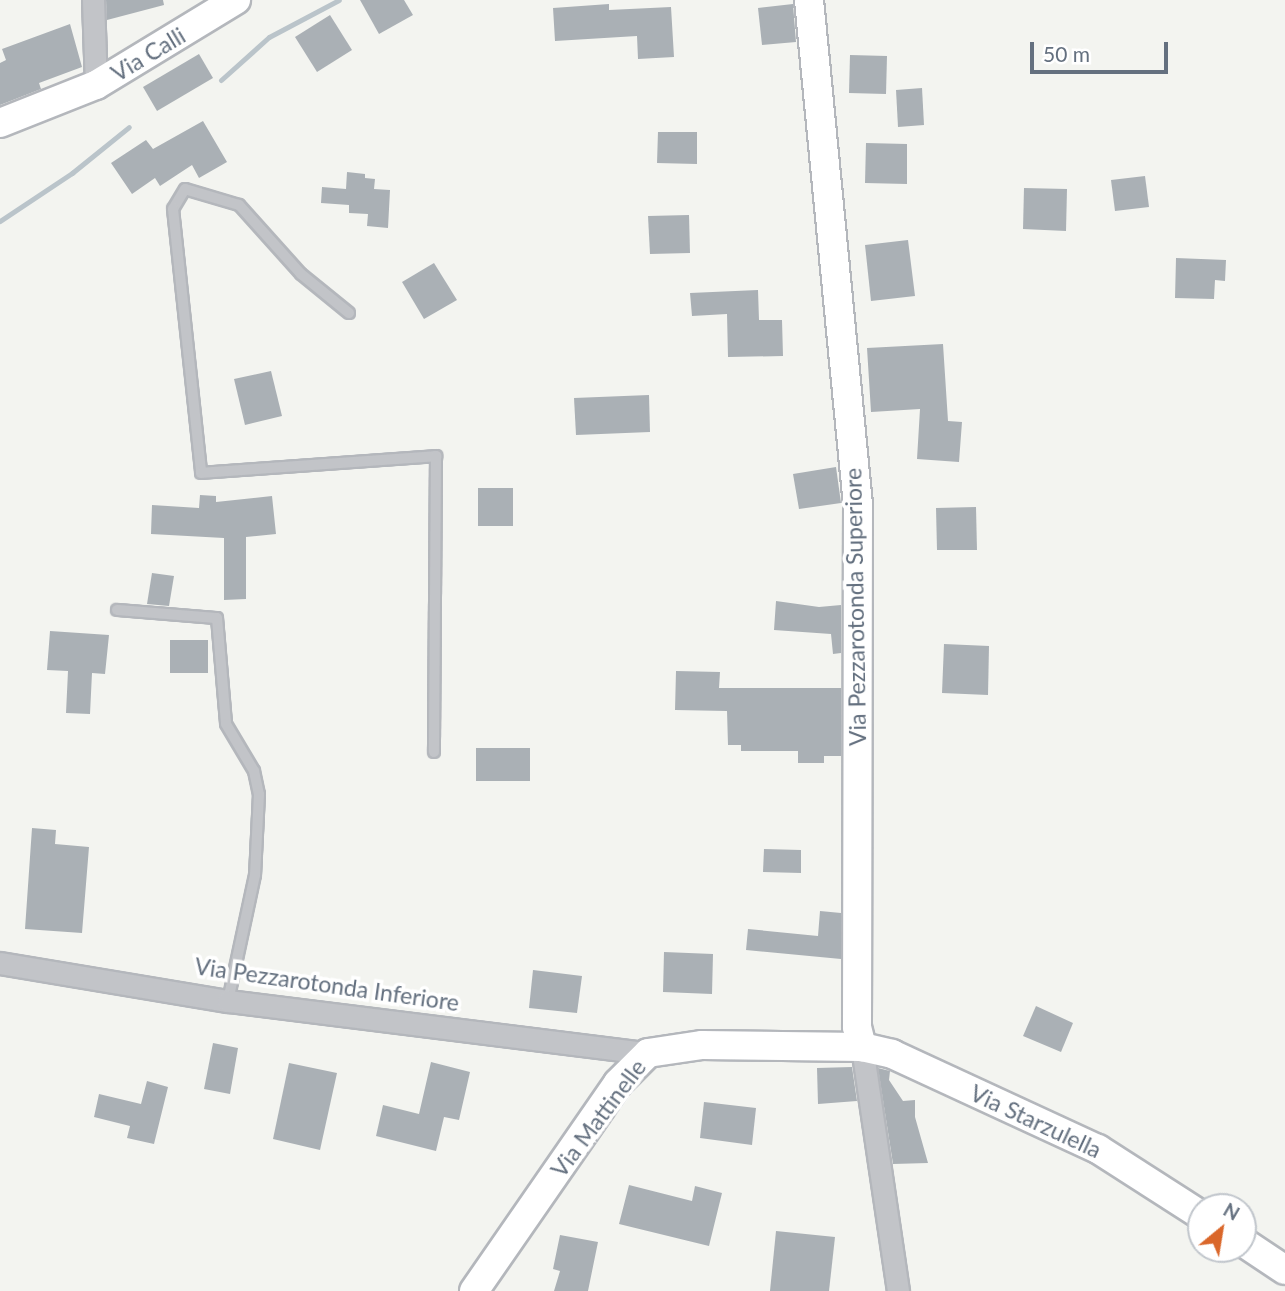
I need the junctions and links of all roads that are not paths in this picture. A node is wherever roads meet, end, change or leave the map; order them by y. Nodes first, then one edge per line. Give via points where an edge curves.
1 (93, 0) edge
2 (236, 0) edge
3 (809, 0) edge
4 (96, 85) junction
5 (0, 123) edge
6 (349, 313) dead end
7 (117, 610) dead end
8 (434, 751) dead end
9 (0, 963) edge
10 (228, 1001) junction
11 (862, 1046) junction
12 (648, 1053) junction
13 (1187, 1206) edge
14 (1257, 1251) edge
15 (1285, 1269) edge
16 (474, 1291) edge
17 (898, 1291) edge

1 - 4 street, Via Calli
2 - 4 street, Via Calli
3 - 11 street, Via Pezzarotonda Superiore via 858,505 857,1027
4 - 5 street, Via Calli
6 - 8 lane via 300,274 239,205 186,189 173,209 201,473 436,456
7 - 10 lane via 217,618 226,724 254,771 259,794 255,875
9 - 10 street, Via Pezzarotonda Inferiore
10 - 12 street, Via Pezzarotonda Inferiore
11 - 12 street, Via Mattinelle via 702,1045
11 - 13 street, Via Starzulella via 892,1054 1098,1149
11 - 17 street
12 - 16 street, Via Mattinelle via 618,1083
14 - 15 street

